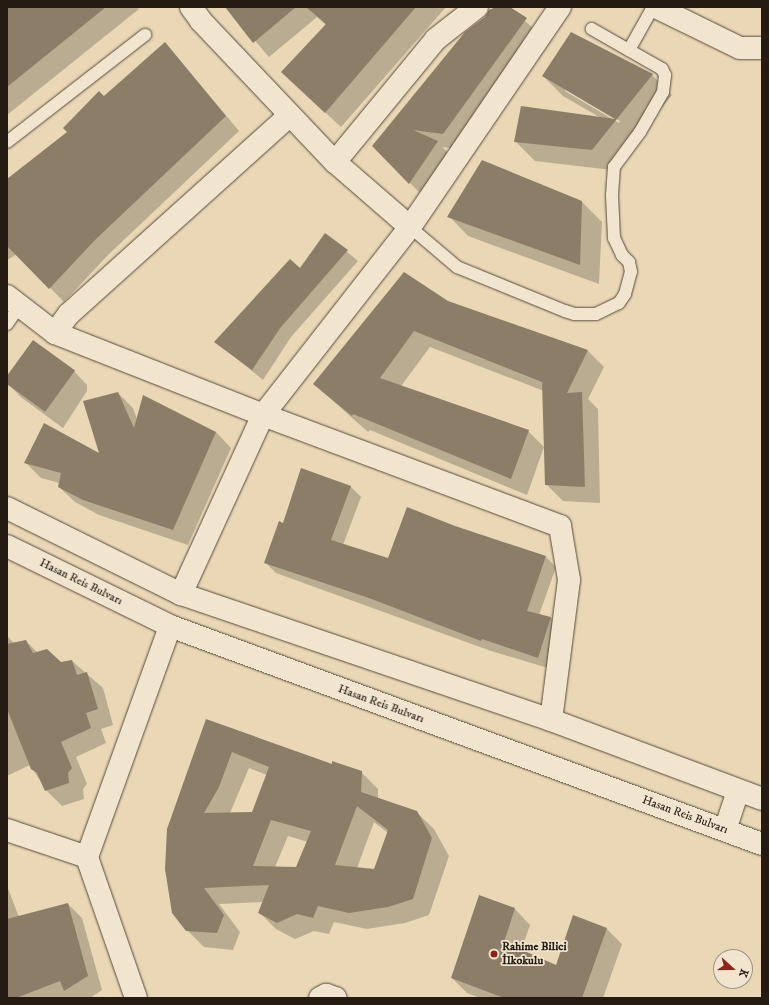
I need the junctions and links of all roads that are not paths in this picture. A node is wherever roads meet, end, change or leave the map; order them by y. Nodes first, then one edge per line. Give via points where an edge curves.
1 (191, 7) edge
2 (477, 7) edge
3 (560, 7) edge
4 (654, 7) edge
5 (592, 29) dead end
6 (145, 35) dead end
7 (762, 48) edge
8 (629, 50) junction
9 (290, 115) junction
10 (7, 142) edge
11 (335, 162) junction
12 (410, 227) junction
13 (11, 309) edge
14 (55, 333) junction
15 (264, 416) junction
16 (7, 508) edge
17 (7, 546) edge
18 (181, 594) junction
19 (170, 626) junction
20 (551, 720) junction
21 (738, 790) junction
22 (762, 799) edge
23 (7, 830) edge
24 (725, 830) junction
25 (762, 844) edge
26 (87, 857) junction
27 (136, 998) edge
28 (320, 998) edge
29 (336, 998) edge

1 - 9 street via 201,21
2 - 11 street via 436,39
3 - 12 street
4 - 7 street via 740,48
4 - 8 lane
5 - 8 lane
6 - 10 lane
8 - 12 lane via 662,69 666,82 640,132 614,167 614,238 622,255 629,262 631,272 625,294 618,303 596,314 570,312 457,267
9 - 11 street
9 - 14 street via 69,314
11 - 12 street
12 - 15 street
13 - 14 street
14 - 15 street
15 - 18 street
15 - 20 street via 560,526 568,580
16 - 18 street
17 - 19 street, Hasan Reis Bulvarı
18 - 20 street
19 - 24 street, Hasan Reis Bulvarı
19 - 26 street
20 - 21 street
21 - 22 street
21 - 24 street
23 - 26 street
24 - 25 street, Hasan Reis Bulvarı
26 - 27 street
28 - 29 street

